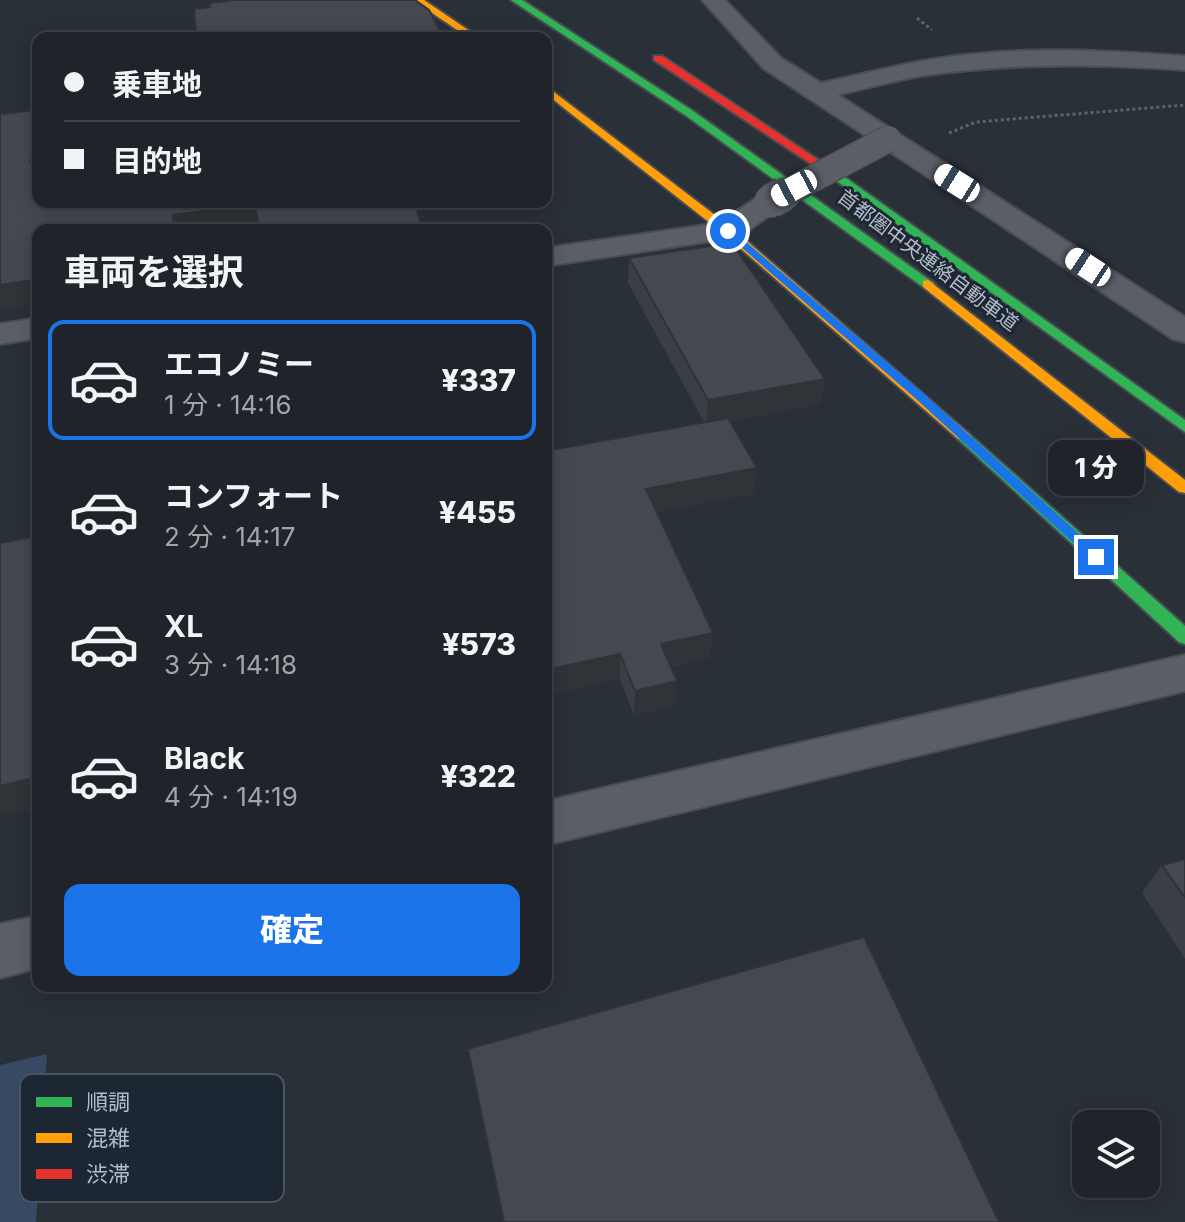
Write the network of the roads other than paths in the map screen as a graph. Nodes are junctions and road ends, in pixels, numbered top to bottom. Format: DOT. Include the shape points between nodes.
graph roads {
  1 [pos="418,0"];
  2 [pos="516,0"];
  3 [pos="713,0"];
  4 [pos="466,32"];
  5 [pos="640,47"];
  6 [pos="1185,63"];
  7 [pos="817,92"];
  8 [pos="552,94"];
  9 [pos="896,144"];
  10 [pos="728,231"];
  11 [pos="552,256"];
  12 [pos="32,329"];
  13 [pos="1185,332"];
  14 [pos="0,334"];
  15 [pos="1185,427"];
  16 [pos="1185,488"];
  17 [pos="1185,637"];
  18 [pos="1185,673"];
  19 [pos="552,822"];
  20 [pos="32,943"];
  21 [pos="0,951"];
  1 -- 4 [label="main road"];
  2 -- 16 [label="main road, 首都圏中央連絡自動車道" via="689,113 933,288"];
  3 -- 7 [label="street" via="772,63"];
  5 -- 15 [label="main road, 首都圏中央連絡自動車道" via="828,169"];
  6 -- 7 [label="street" via="1100,57 973,62"];
  7 -- 9 [label="street"];
  8 -- 10 [label="main road"];
  9 -- 10 [label="street, bridge" via="771,201"];
  9 -- 13 [label="street"];
  10 -- 11 [label="street"];
  10 -- 17 [label="main road"];
  12 -- 14 [label="street"];
  18 -- 19 [label="street"];
  20 -- 21 [label="street"];
}
